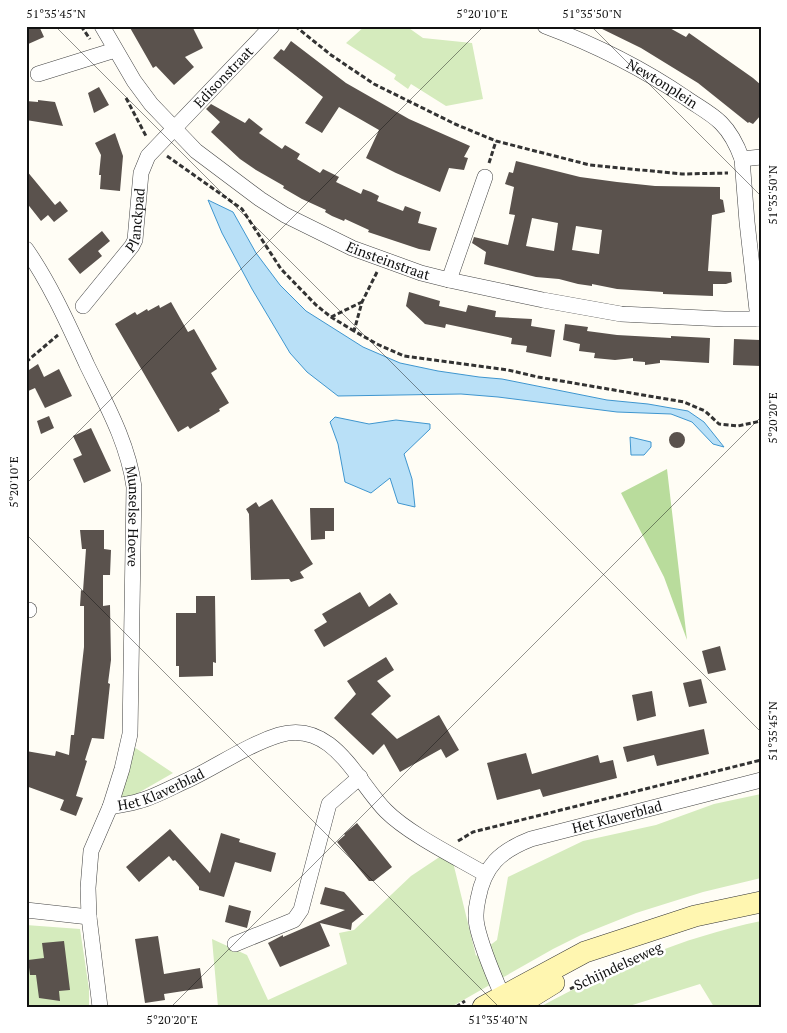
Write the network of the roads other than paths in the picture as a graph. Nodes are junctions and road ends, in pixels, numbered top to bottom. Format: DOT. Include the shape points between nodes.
graph roads {
  1 [pos="102,26"];
  2 [pos="272,26"];
  3 [pos="546,26"];
  4 [pos="115,50"];
  5 [pos="38,74"];
  6 [pos="174,129"];
  7 [pos="761,157"];
  8 [pos="743,166"];
  9 [pos="485,177"];
  10 [pos="26,249"];
  11 [pos="449,280"];
  12 [pos="83,306"];
  13 [pos="760,319"];
  14 [pos="360,777"];
  15 [pos="761,780"];
  16 [pos="110,807"];
  17 [pos="485,874"];
  18 [pos="761,902"];
  19 [pos="26,910"];
  20 [pos="89,917"];
  21 [pos="235,944"];
  22 [pos="506,1003"];
  23 [pos="100,1007"];
  24 [pos="483,1007"];
  1 -- 4 [label="street, Einsteinstraat"];
  2 -- 6 [label="street, Edisonstraat"];
  3 -- 8 [label="street, Newtonplein" via="630,63 719,121 737,145"];
  4 -- 5 [label="street"];
  4 -- 6 [label="street, Einsteinstraat" via="151,104"];
  6 -- 11 [label="street, Einsteinstraat" via="210,162 273,207 319,233 383,261"];
  6 -- 12 [label="street, Planckpad" via="142,167 132,246"];
  7 -- 8 [label="street"];
  8 -- 13 [label="street, Newtonplein"];
  9 -- 11 [label="street"];
  10 -- 16 [label="street, Munselse Hoeve" via="68,324 126,450 134,486 130,734"];
  11 -- 13 [label="street, Einsteinstraat" via="621,314"];
  14 -- 16 [label="street, Het Klaverblad" via="327,742 304,734 281,735 138,802"];
  14 -- 17 [label="street, Het Klaverblad" via="386,811"];
  14 -- 21 [label="street" via="329,804 301,910 294,920"];
  15 -- 17 [label="street, Het Klaverblad" via="531,839 496,858"];
  16 -- 20 [label="street, Het Klaverblad" via="91,851"];
  17 -- 22 [label="street, Het Klaverblad" via="476,911 477,926"];
  18 -- 22 [label="main road, Schijndelseweg" via="695,916 630,948 585,952"];
  19 -- 20 [label="street"];
  20 -- 23 [label="street, Het Klaverblad"];
  22 -- 24 [label="main road, Schijndelseweg"];
}
